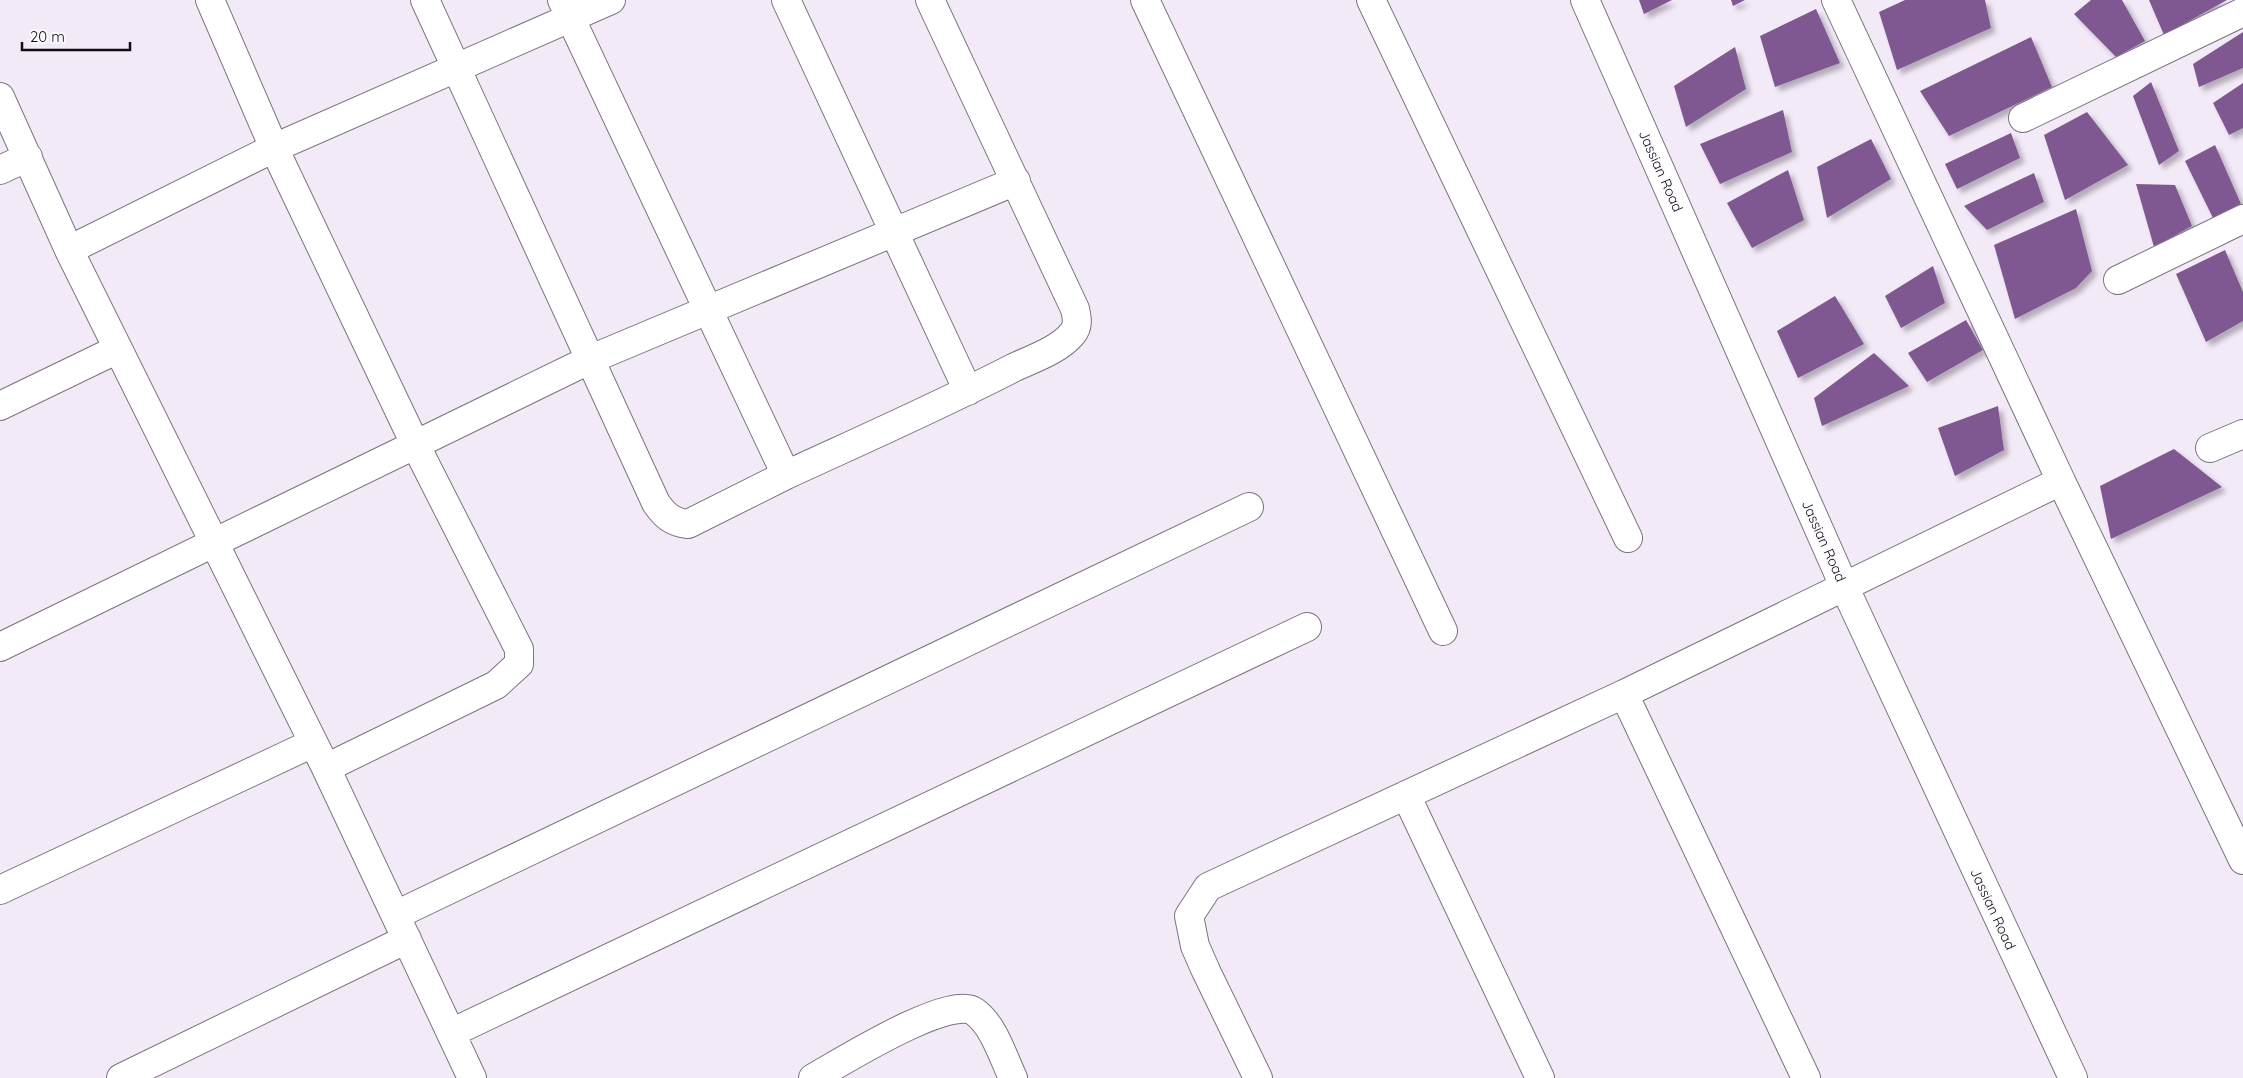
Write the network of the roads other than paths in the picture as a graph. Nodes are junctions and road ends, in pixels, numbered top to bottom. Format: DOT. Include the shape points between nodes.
graph roads {
  1 [pos="210,0"];
  2 [pos="425,0"];
  3 [pos="611,0"];
  4 [pos="786,0"];
  5 [pos="930,0"];
  6 [pos="1145,0"];
  7 [pos="1371,0"];
  8 [pos="1585,0"];
  9 [pos="1836,0"];
  10 [pos="566,9"];
  11 [pos="2243,12"];
  12 [pos="456,68"];
  13 [pos="0,97"];
  14 [pos="2024,118"];
  15 [pos="274,148"];
  16 [pos="28,157"];
  17 [pos="0,170"];
  18 [pos="1016,181"];
  19 [pos="2243,219"];
  20 [pos="893,233"];
  21 [pos="69,250"];
  22 [pos="2118,280"];
  23 [pos="707,311"];
  24 [pos="118,349"];
  25 [pos="591,359"];
  26 [pos="968,392"];
  27 [pos="0,406"];
  28 [pos="2243,434"];
  29 [pos="415,444"];
  30 [pos="2210,448"];
  31 [pos="786,476"];
  32 [pos="2061,481"];
  33 [pos="1249,508"];
  34 [pos="1628,538"];
  35 [pos="215,543"];
  36 [pos="1844,586"];
  37 [pos="1307,627"];
  38 [pos="1443,631"];
  39 [pos="0,647"];
  40 [pos="1624,694"];
  41 [pos="313,743"];
  42 [pos="326,768"];
  43 [pos="1406,795"];
  44 [pos="2243,860"];
  45 [pos="0,890"];
  46 [pos="401,927"];
  47 [pos="451,1032"];
  48 [pos="121,1078"];
  49 [pos="472,1078"];
  50 [pos="813,1078"];
  51 [pos="1013,1078"];
  52 [pos="1258,1078"];
  53 [pos="1540,1078"];
  54 [pos="1806,1078"];
  55 [pos="2073,1078"];
  1 -- 15 [label="street"];
  2 -- 12 [label="street"];
  3 -- 10 [label="street"];
  4 -- 20 [label="street"];
  5 -- 18 [label="street"];
  6 -- 38 [label="street"];
  7 -- 34 [label="street"];
  8 -- 36 [label="street, Jassian Road"];
  9 -- 32 [label="street"];
  10 -- 12 [label="street"];
  10 -- 23 [label="street"];
  11 -- 14 [label="street"];
  12 -- 15 [label="street"];
  12 -- 25 [label="street"];
  13 -- 16 [label="street"];
  15 -- 21 [label="street"];
  15 -- 29 [label="street"];
  16 -- 17 [label="street"];
  16 -- 21 [label="street"];
  18 -- 20 [label="street"];
  18 -- 26 [label="street" via="1074,309 1078,319 1076,330 1056,346"];
  19 -- 22 [label="street"];
  20 -- 23 [label="street"];
  20 -- 26 [label="street"];
  21 -- 24 [label="street"];
  23 -- 25 [label="street"];
  23 -- 31 [label="street"];
  24 -- 27 [label="street"];
  24 -- 35 [label="street"];
  25 -- 29 [label="street"];
  25 -- 31 [label="street" via="656,503 675,522 688,524"];
  26 -- 31 [label="street"];
  28 -- 30 [label="street"];
  29 -- 35 [label="street"];
  29 -- 42 [label="street" via="519,649 519,664 496,685"];
  32 -- 36 [label="street"];
  32 -- 44 [label="street"];
  33 -- 46 [label="street"];
  35 -- 39 [label="street"];
  35 -- 41 [label="street"];
  36 -- 40 [label="street"];
  36 -- 55 [label="street, Jassian Road"];
  37 -- 47 [label="street"];
  40 -- 43 [label="street"];
  40 -- 54 [label="street"];
  41 -- 42 [label="street"];
  41 -- 45 [label="street"];
  42 -- 46 [label="street"];
  43 -- 52 [label="street" via="1208,887 1189,916 1195,946"];
  43 -- 53 [label="street"];
  46 -- 47 [label="street"];
  46 -- 48 [label="street"];
  47 -- 49 [label="street"];
  50 -- 51 [label="street" via="915,1022 963,1007 974,1011 990,1030"];
}
